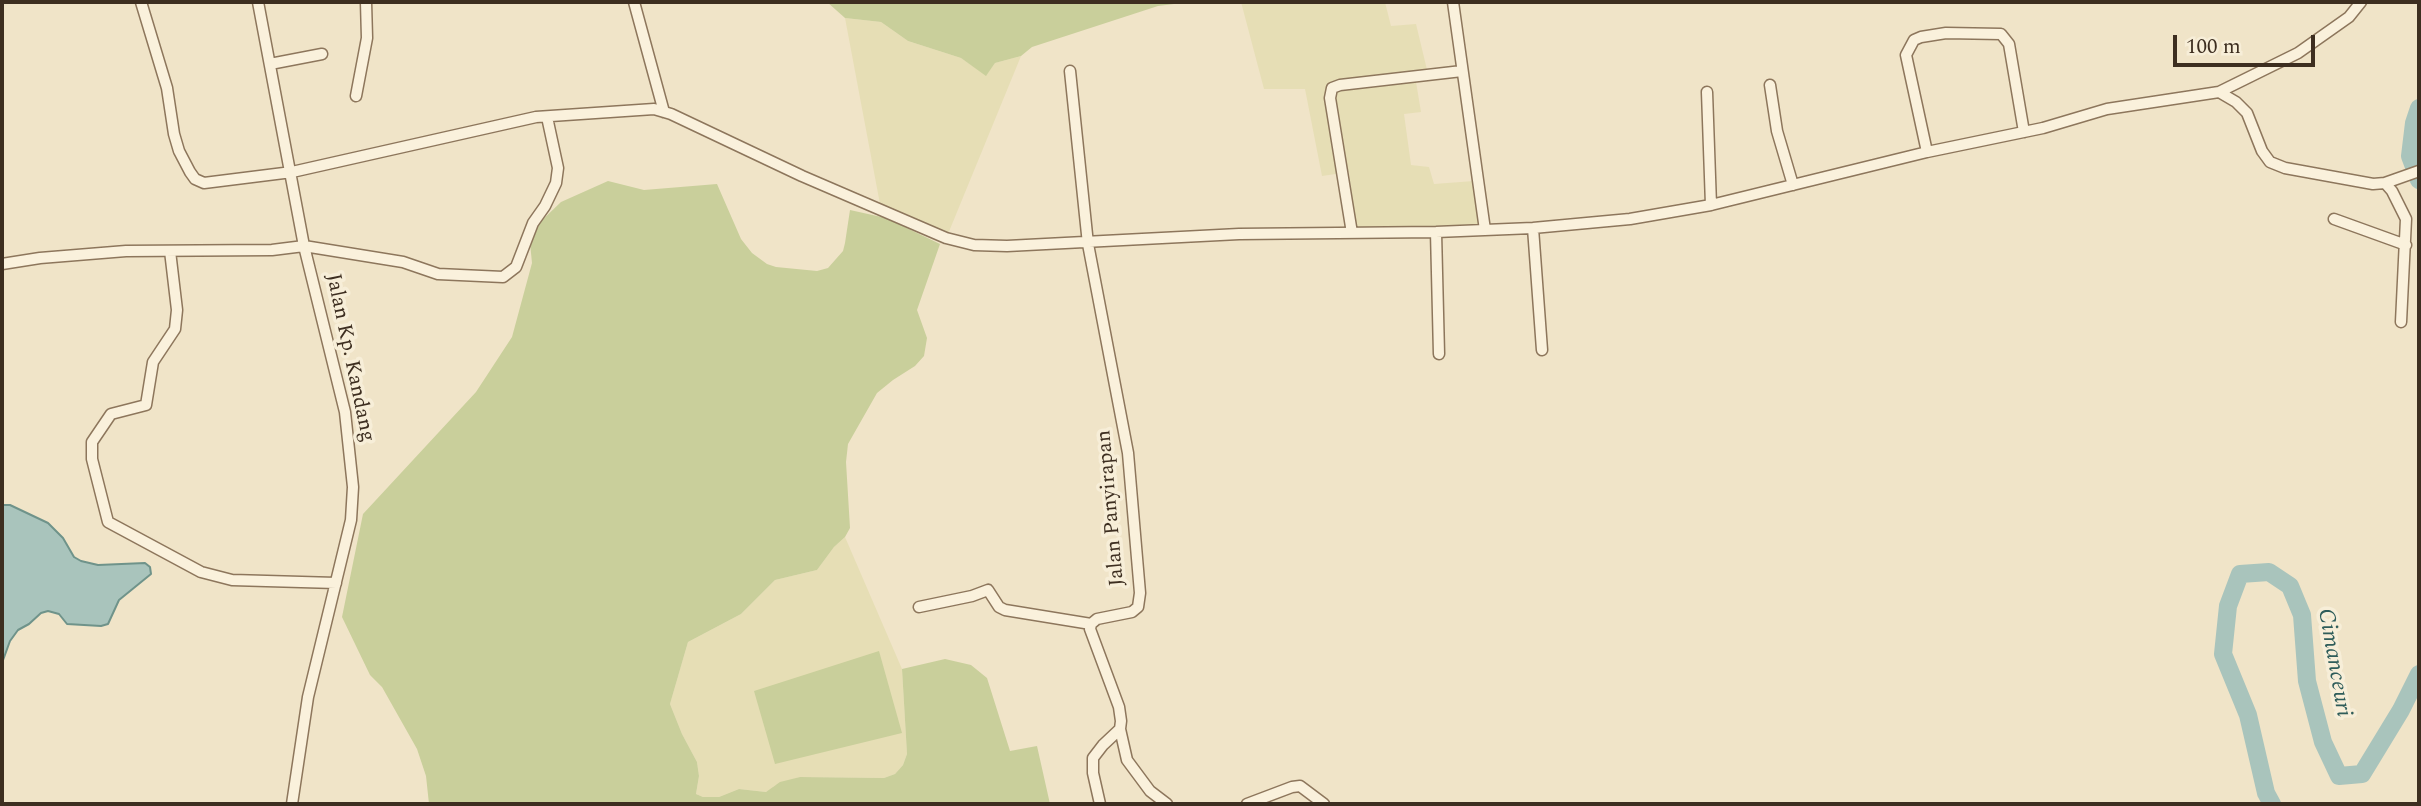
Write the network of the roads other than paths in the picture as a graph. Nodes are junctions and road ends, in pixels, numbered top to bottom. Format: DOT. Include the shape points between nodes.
graph roads {
  1 [pos="141,2"];
  2 [pos="258,2"];
  3 [pos="366,2"];
  4 [pos="634,2"];
  5 [pos="1453,2"];
  6 [pos="2361,2"];
  7 [pos="322,54"];
  8 [pos="270,64"];
  9 [pos="1070,71"];
  10 [pos="1462,71"];
  11 [pos="1770,85"];
  12 [pos="1707,92"];
  13 [pos="2219,92"];
  14 [pos="356,96"];
  15 [pos="664,112"];
  16 [pos="547,117"];
  17 [pos="2024,132"];
  18 [pos="1927,152"];
  19 [pos="2419,171"];
  20 [pos="292,172"];
  21 [pos="2385,183"];
  22 [pos="1793,185"];
  23 [pos="1712,205"];
  24 [pos="2334,219"];
  25 [pos="1533,228"];
  26 [pos="1485,230"];
  27 [pos="1436,232"];
  28 [pos="1352,233"];
  29 [pos="1088,244"];
  30 [pos="2406,245"];
  31 [pos="304,246"];
  32 [pos="170,251"];
  33 [pos="2,264"];
  34 [pos="2401,322"];
  35 [pos="1542,350"];
  36 [pos="1439,354"];
  37 [pos="336,583"];
  38 [pos="919,607"];
  39 [pos="1091,624"];
  40 [pos="1120,729"];
  41 [pos="292,804"];
  42 [pos="1100,804"];
  43 [pos="1167,804"];
  44 [pos="1247,804"];
  45 [pos="1324,804"];
  1 -- 20 [label="street" via="167,88 179,151 195,179 216,183"];
  2 -- 8 [label="street, Jalan Kp. Kandang"];
  3 -- 14 [label="street" via="367,38"];
  4 -- 15 [label="street"];
  5 -- 10 [label="street"];
  6 -- 13 [label="street" via="2349,17 2298,53"];
  7 -- 8 [label="street"];
  8 -- 20 [label="street, Jalan Kp. Kandang"];
  9 -- 29 [label="street"];
  10 -- 26 [label="street"];
  10 -- 28 [label="street" via="1332,88"];
  11 -- 22 [label="street"];
  12 -- 23 [label="street"];
  13 -- 17 [label="street" via="2107,109"];
  13 -- 21 [label="street" via="2247,113 2270,162 2321,175"];
  15 -- 16 [label="street" via="638,109"];
  15 -- 29 [label="street" via="962,244"];
  16 -- 20 [label="street"];
  16 -- 31 [label="street" via="558,168 556,183 533,223 516,267 503,277 438,274 403,262"];
  17 -- 18 [label="street"];
  17 -- 18 [label="street" via="2009,44 2001,34 1921,37 1906,55"];
  18 -- 22 [label="street"];
  19 -- 21 [label="street"];
  20 -- 31 [label="street, Jalan Kp. Kandang"];
  21 -- 30 [label="street" via="2406,219"];
  22 -- 23 [label="street"];
  23 -- 25 [label="street"];
  24 -- 30 [label="street"];
  25 -- 26 [label="street"];
  25 -- 35 [label="street"];
  26 -- 27 [label="street"];
  27 -- 28 [label="street"];
  27 -- 36 [label="street"];
  28 -- 29 [label="street" via="1239,234"];
  29 -- 39 [label="street, Jalan Panyirapan" via="1122,416 1140,593 1138,607 1132,612"];
  30 -- 34 [label="street"];
  31 -- 32 [label="street"];
  31 -- 37 [label="street, Jalan Kp. Kandang" via="349,434 353,504"];
  32 -- 33 [label="street"];
  32 -- 37 [label="street" via="175,329 153,362 146,405 111,414 92,442 108,522 201,572 232,580"];
  37 -- 41 [label="street, Jalan Kp. Kandang" via="307,697"];
  38 -- 39 [label="street" via="988,590 1005,610"];
  39 -- 40 [label="street" via="1119,707"];
  40 -- 42 [label="street" via="1093,758"];
  40 -- 43 [label="street" via="1128,760 1150,791"];
  44 -- 45 [label="street" via="1300,786"];
}
